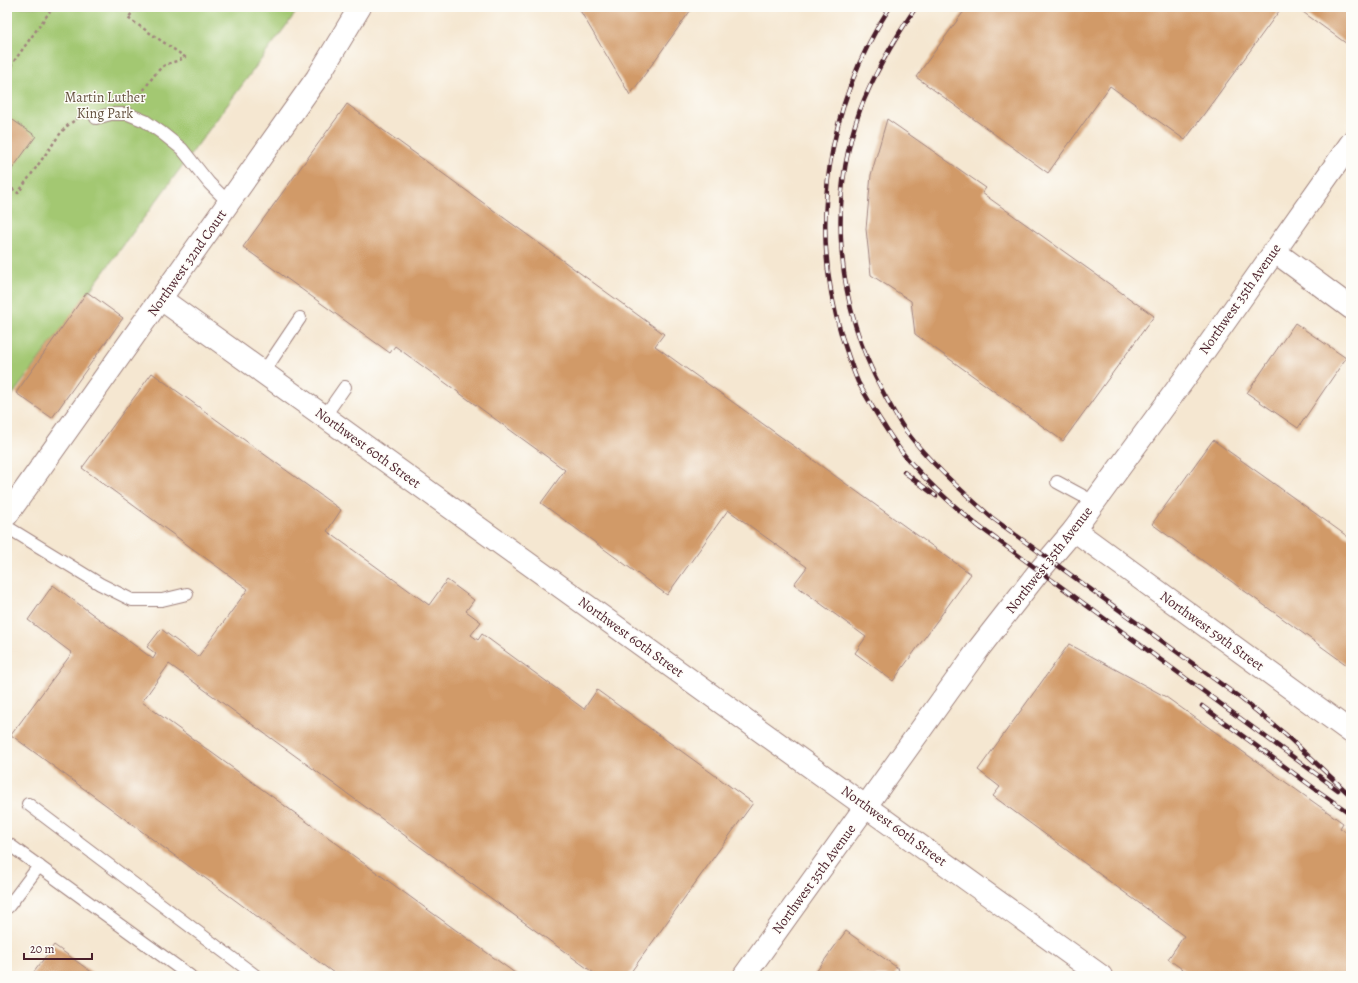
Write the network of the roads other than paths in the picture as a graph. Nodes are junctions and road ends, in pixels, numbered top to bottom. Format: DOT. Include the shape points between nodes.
graph roads {
  1 [pos="360,7"];
  2 [pos="96,118"];
  3 [pos="1351,143"];
  4 [pos="229,203"];
  5 [pos="1274,251"];
  6 [pos="161,299"];
  7 [pos="1351,308"];
  8 [pos="300,318"];
  9 [pos="263,373"];
  10 [pos="345,387"];
  11 [pos="324,417"];
  12 [pos="1057,482"];
  13 [pos="1094,502"];
  14 [pos="7,515"];
  15 [pos="7,527"];
  16 [pos="1074,530"];
  17 [pos="187,594"];
  18 [pos="1351,732"];
  19 [pos="28,804"];
  20 [pos="866,806"];
  21 [pos="7,843"];
  22 [pos="39,866"];
  23 [pos="7,906"];
  24 [pos="1090,973"];
  25 [pos="190,976"];
  26 [pos="256,976"];
  27 [pos="744,976"];
  1 -- 4 [label="street, Northwest 32nd Court" via="318,78"];
  2 -- 4 [label="lane" via="128,114 145,121 182,149"];
  3 -- 5 [label="street, Northwest 35th Avenue"];
  4 -- 6 [label="street, Northwest 32nd Court"];
  5 -- 7 [label="street"];
  5 -- 13 [label="street, Northwest 35th Avenue"];
  6 -- 9 [label="street, Northwest 60th Street"];
  6 -- 14 [label="street, Northwest 32nd Court"];
  8 -- 9 [label="lane"];
  9 -- 11 [label="street, Northwest 60th Street"];
  10 -- 11 [label="lane"];
  11 -- 20 [label="street, Northwest 60th Street"];
  12 -- 13 [label="lane"];
  13 -- 16 [label="street, Northwest 35th Avenue"];
  15 -- 17 [label="lane" via="100,584 132,600 162,600"];
  16 -- 18 [label="street, Northwest 59th Street"];
  16 -- 20 [label="street, Northwest 35th Avenue" via="980,647"];
  19 -- 26 [label="lane"];
  20 -- 24 [label="street, Northwest 60th Street"];
  20 -- 27 [label="street, Northwest 35th Avenue"];
  21 -- 22 [label="lane"];
  22 -- 23 [label="lane"];
  22 -- 25 [label="lane"];
}
